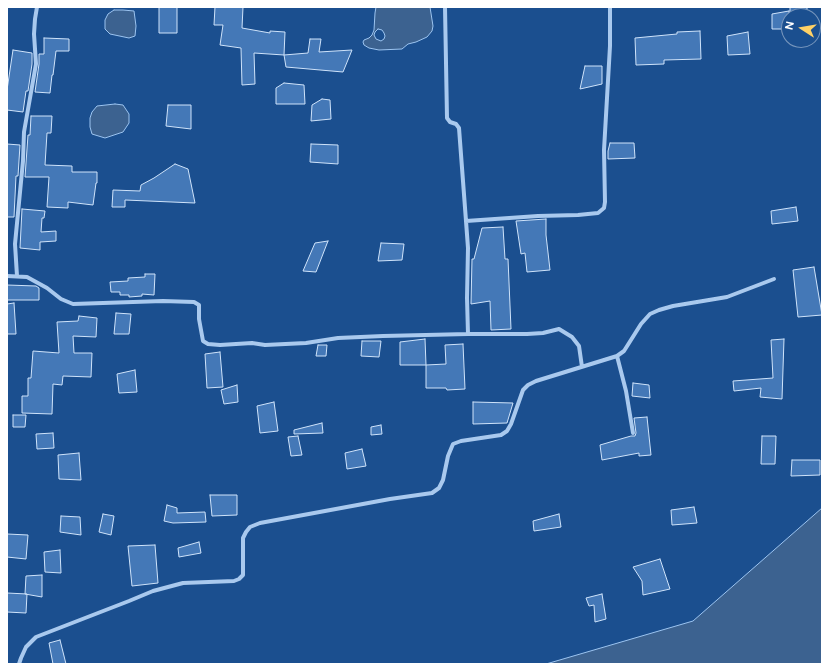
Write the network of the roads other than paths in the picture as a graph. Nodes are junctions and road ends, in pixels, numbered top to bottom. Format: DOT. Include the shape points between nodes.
graph roads {
  1 [pos="37,7"];
  2 [pos="445,7"];
  3 [pos="610,7"];
  4 [pos="466,221"];
  5 [pos="7,276"];
  6 [pos="17,276"];
  7 [pos="774,280"];
  8 [pos="468,334"];
  9 [pos="617,356"];
  10 [pos="582,367"];
  11 [pos="633,434"];
  12 [pos="19,664"];
  1 -- 6 [label="street" via="34,34 36,64 24,132 15,244"];
  2 -- 4 [label="street" via="447,118 459,128"];
  3 -- 4 [label="street" via="604,208 598,213 578,215"];
  4 -- 8 [label="street"];
  5 -- 6 [label="street"];
  6 -- 8 [label="street" via="27,277 73,304 163,300 194,302 199,305 203,341 208,344 266,345 338,338"];
  7 -- 9 [label="street" via="727,297 673,306 650,314 624,351"];
  8 -- 10 [label="street" via="527,334 559,329 572,337 579,346"];
  9 -- 10 [label="street"];
  9 -- 11 [label="street"];
  10 -- 12 [label="street" via="528,385 523,390 511,424 501,435 453,444 439,488 432,493 390,498 250,527 243,538 243,575 239,579 183,583 153,591 36,637 26,647"];
}
